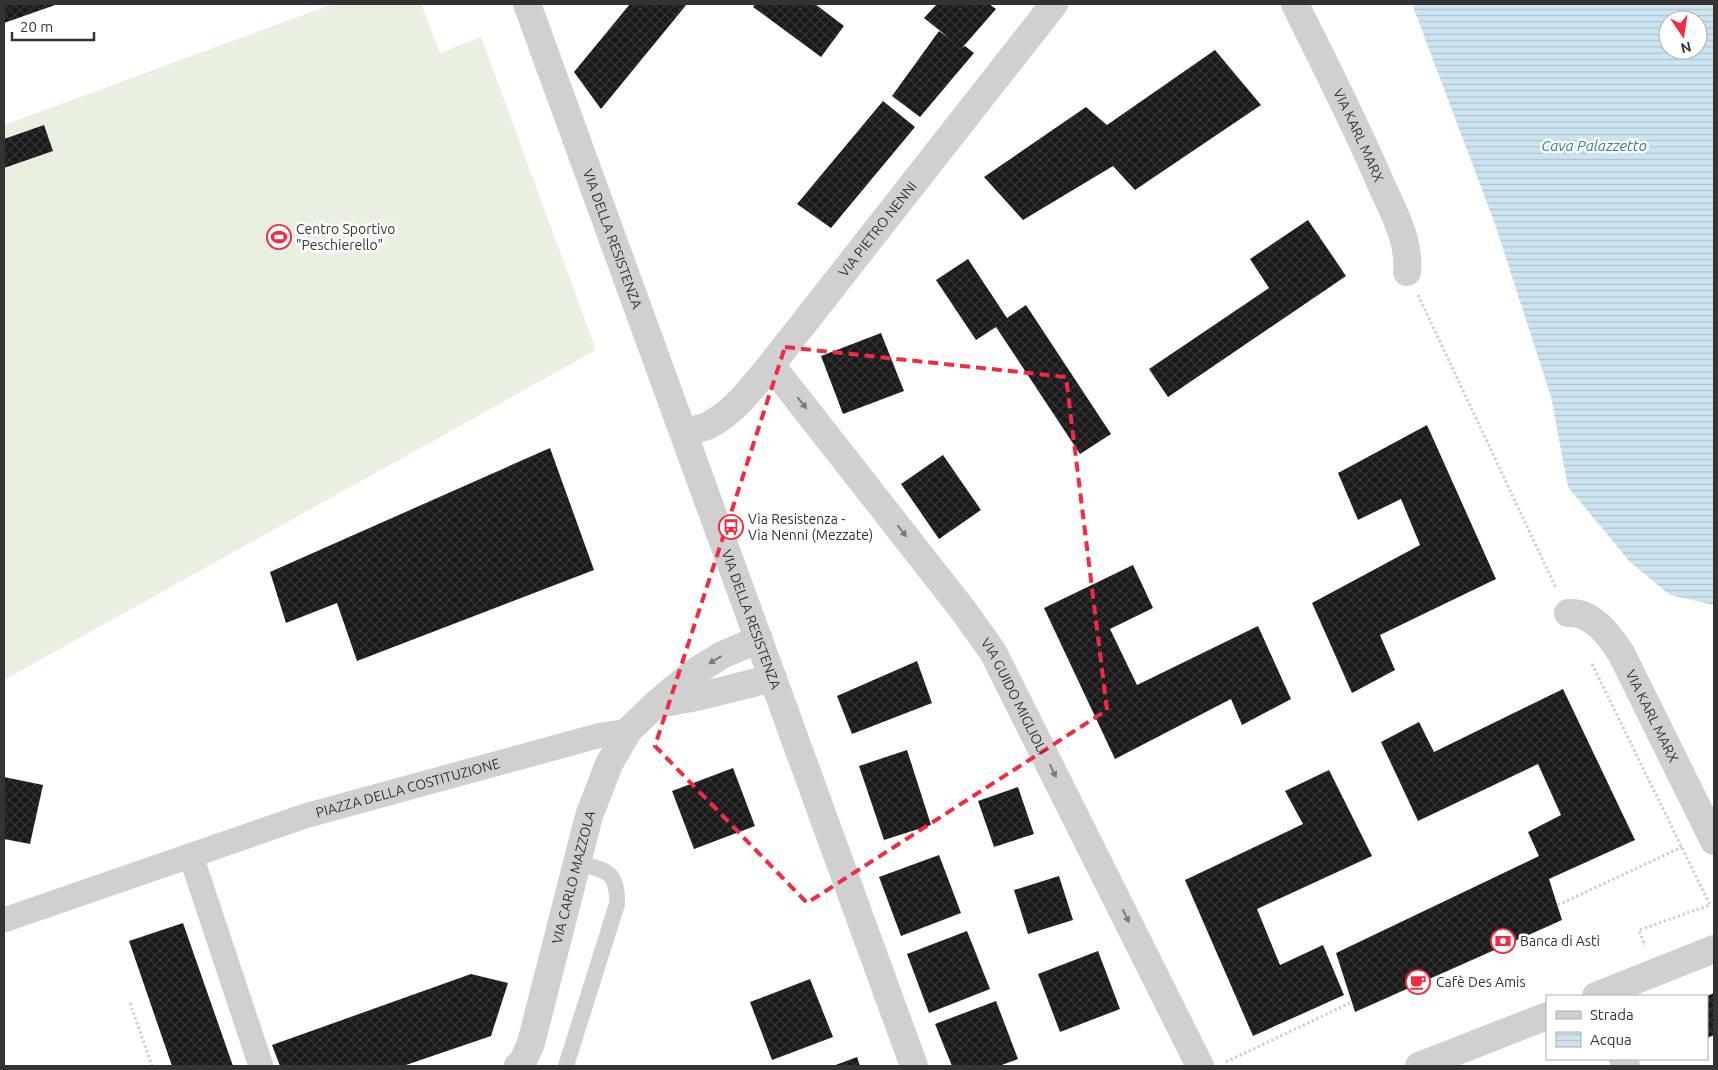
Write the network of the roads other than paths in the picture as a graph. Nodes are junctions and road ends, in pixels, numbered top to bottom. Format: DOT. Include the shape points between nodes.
graph roads {
  1 [pos="527,4"];
  2 [pos="1295,4"];
  3 [pos="1041,8"];
  4 [pos="1407,272"];
  5 [pos="772,365"];
  6 [pos="684,433"];
  7 [pos="1568,613"];
  8 [pos="759,639"];
  9 [pos="773,678"];
  10 [pos="656,704"];
  11 [pos="628,731"];
  12 [pos="1714,841"];
  13 [pos="191,856"];
  14 [pos="577,863"];
  15 [pos="4,920"];
  16 [pos="1714,949"];
  17 [pos="1600,995"];
  18 [pos="1546,1016"];
  19 [pos="524,1064"];
  20 [pos="261,1066"];
  21 [pos="566,1066"];
  22 [pos="914,1066"];
  23 [pos="1200,1066"];
  24 [pos="1419,1066"];
  1 -- 6 [label="street, VIA DELLA RESISTENZA"];
  2 -- 4 [label="street, VIA KARL MARX" via="1362,138 1400,229 1407,252"];
  3 -- 5 [label="street, VIA PIETRO NENNI"];
  5 -- 6 [label="street, VIA PIETRO NENNI" via="725,414 707,426"];
  5 -- 23 [label="street, VIA GUIDO MIGLIOLI, one-way" via="993,652"];
  6 -- 8 [label="street, VIA DELLA RESISTENZA"];
  7 -- 12 [label="street, VIA KARL MARX" via="1576,612 1596,624 1613,642"];
  8 -- 9 [label="street, VIA DELLA RESISTENZA"];
  8 -- 10 [label="street, VIA CARLO MAZZOLA, one-way" via="706,665"];
  9 -- 10 [label="street" via="697,698"];
  9 -- 22 [label="street, VIA DELLA RESISTENZA"];
  10 -- 11 [label="street, VIA CARLO MAZZOLA"];
  11 -- 13 [label="street, PIAZZA DELLA COSTITUZIONE" via="601,735 305,816"];
  11 -- 14 [label="street, VIA CARLO MAZZOLA" via="609,764 589,816"];
  13 -- 15 [label="street, PIAZZA DELLA COSTITUZIONE"];
  13 -- 20 [label="street"];
  14 -- 19 [label="street, VIA CARLO MAZZOLA"];
  14 -- 21 [label="lane" via="602,869 611,876 617,888 617,904"];
  16 -- 17 [label="street"];
  18 -- 24 [label="street"];
}
